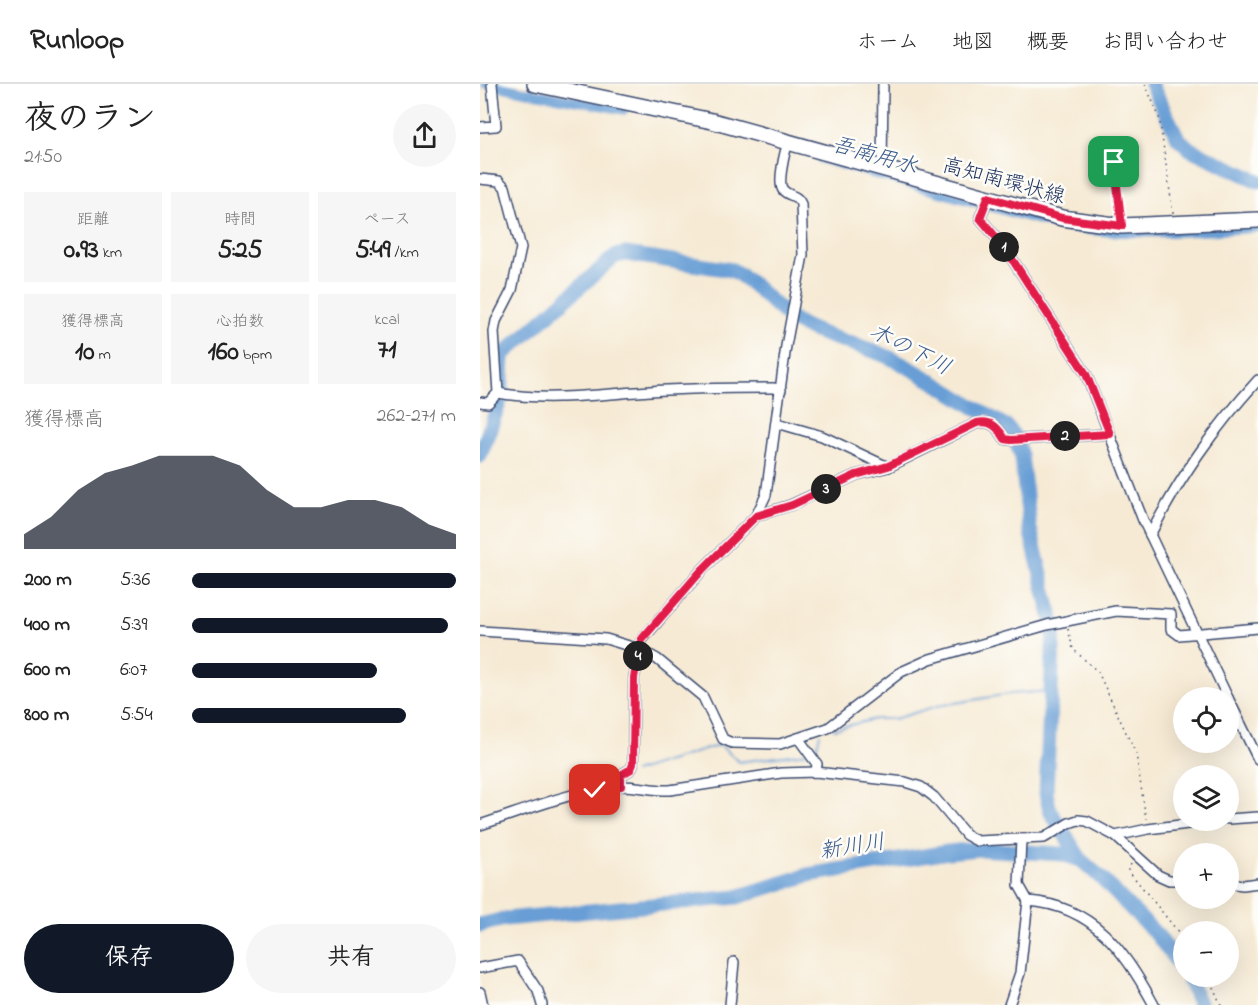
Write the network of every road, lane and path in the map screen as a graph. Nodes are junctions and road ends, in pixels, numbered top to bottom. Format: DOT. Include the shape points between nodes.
graph roads {
  1 [pos="492,84"];
  2 [pos="535,84"];
  3 [pos="883,84"];
  4 [pos="1144,84"];
  5 [pos="480,127"];
  6 [pos="787,147"];
  7 [pos="1114,162"];
  8 [pos="882,169"];
  9 [pos="480,179"];
  10 [pos="986,203"];
  11 [pos="1172,203"];
  12 [pos="1258,220"];
  13 [pos="1122,226"];
  14 [pos="1258,380"];
  15 [pos="781,390"];
  16 [pos="501,394"];
  17 [pos="480,402"];
  18 [pos="777,423"];
  19 [pos="1110,434"];
  20 [pos="888,466"];
  21 [pos="756,516"];
  22 [pos="1150,535"];
  23 [pos="1062,622"];
  24 [pos="1258,628"];
  25 [pos="480,631"];
  26 [pos="1198,634"];
  27 [pos="639,649"];
  28 [pos="1223,687"];
  29 [pos="1239,720"];
  30 [pos="798,738"];
  31 [pos="1258,759"];
  32 [pos="816,772"];
  33 [pos="622,781"];
  34 [pos="1258,817"];
  35 [pos="1239,818"];
  36 [pos="480,825"];
  37 [pos="1173,826"];
  38 [pos="1148,829"];
  39 [pos="1115,836"];
  40 [pos="1021,841"];
  41 [pos="1134,855"];
  42 [pos="1173,880"];
  43 [pos="1258,883"];
  44 [pos="1239,884"];
  45 [pos="1028,901"];
  46 [pos="1173,925"];
  47 [pos="734,962"];
  48 [pos="480,969"];
  49 [pos="1213,987"];
  50 [pos="480,992"];
  51 [pos="483,1005"];
  52 [pos="542,1005"];
  53 [pos="730,1005"];
  54 [pos="1009,1005"];
  55 [pos="1154,1005"];
  56 [pos="1221,1005"];
  1 -- 5 [label="street" via="496,126"];
  2 -- 6 [label="main road, 高知南環状線" via="712,122"];
  3 -- 8 [label="street"];
  4 -- 11 [label="path" via="1159,116"];
  6 -- 8 [label="main road, 高知南環状線"];
  6 -- 15 [label="street" via="781,187 801,204 803,255"];
  7 -- 13 [label="path"];
  8 -- 10 [label="main road, 高知南環状線"];
  9 -- 16 [label="street" via="498,181 505,187 521,239 512,290 494,332"];
  10 -- 13 [label="main road, 高知南環状線"];
  10 -- 19 [label="street" via="980,218 1005,248 1086,374"];
  12 -- 13 [label="main road, 高知南環状線"];
  14 -- 22 [label="street" via="1204,443"];
  15 -- 16 [label="street"];
  15 -- 18 [label="street"];
  16 -- 17 [label="street" via="488,403"];
  18 -- 20 [label="street" via="822,436"];
  18 -- 21 [label="street" via="766,495"];
  19 -- 20 [label="street" via="1005,439 998,427 986,421"];
  19 -- 22 [label="street"];
  20 -- 21 [label="street"];
  21 -- 27 [label="street" via="648,631"];
  22 -- 26 [label="street"];
  23 -- 26 [label="street" via="1116,611 1171,614 1171,629 1179,634"];
  23 -- 30 [label="street" via="921,663 902,672 828,728"];
  23 -- 38 [label="path" via="1073,649 1098,672 1137,754"];
  24 -- 26 [label="street"];
  25 -- 27 [label="street" via="606,639"];
  26 -- 28 [label="street"];
  27 -- 30 [label="street" via="703,697 723,739 767,746"];
  27 -- 33 [label="street" via="634,678 633,764"];
  29 -- 31 [label="street"];
  30 -- 32 [label="street" via="818,764"];
  32 -- 33 [label="street" via="653,791"];
  32 -- 40 [label="street" via="921,787 934,796 966,836 977,841"];
  33 -- 36 [label="street"];
  34 -- 35 [label="street"];
  37 -- 38 [label="street"];
  38 -- 39 [label="street"];
  39 -- 40 [label="street" via="1078,820 1044,838"];
  39 -- 41 [label="street"];
  40 -- 45 [label="street" via="1019,885"];
  41 -- 42 [label="street" via="1158,875"];
  41 -- 46 [label="path" via="1128,870"];
  43 -- 44 [label="street"];
  45 -- 54 [label="street" via="1020,973"];
  45 -- 55 [label="street" via="1059,906 1085,918 1116,944 1137,972"];
  47 -- 53 [label="street"];
  48 -- 52 [label="street" via="518,961 538,991"];
  49 -- 56 [label="path"];
  50 -- 51 [label="street"];
}
